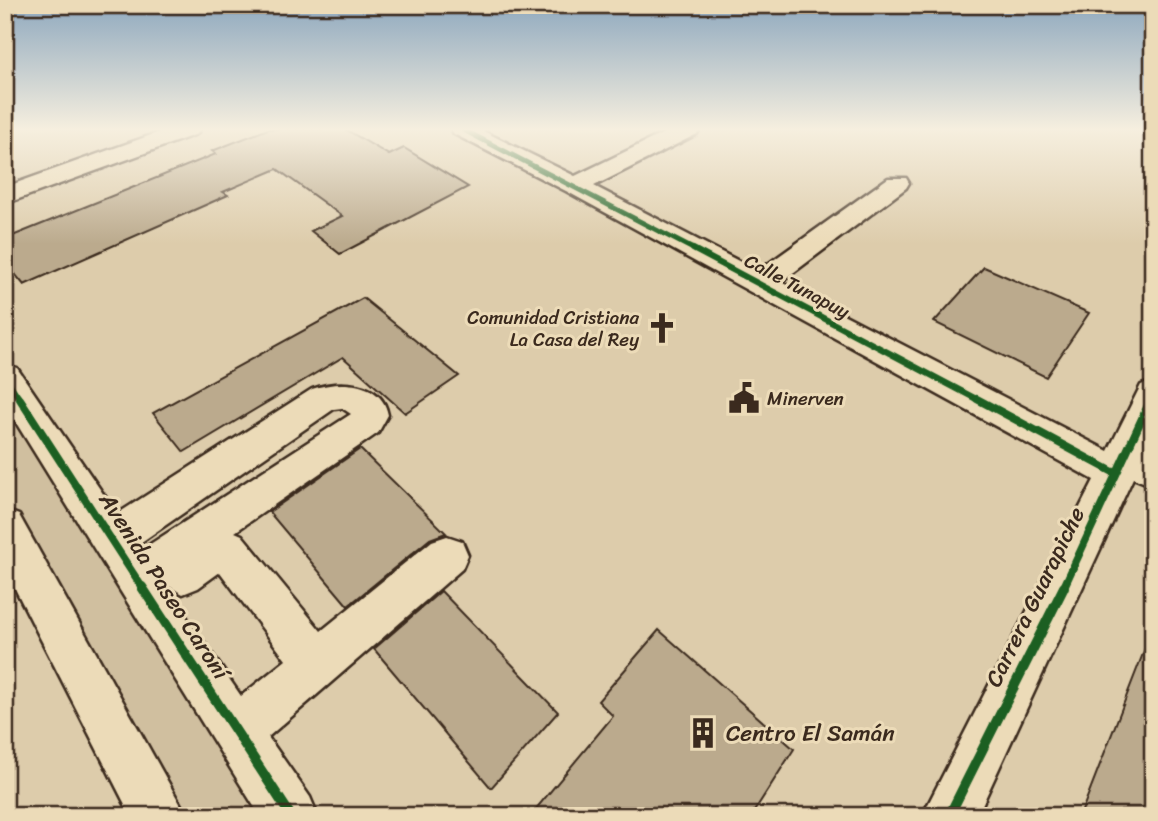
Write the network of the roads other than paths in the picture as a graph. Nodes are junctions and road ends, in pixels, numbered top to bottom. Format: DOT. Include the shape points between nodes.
graph roads {
  1 [pos="84,167"];
  2 [pos="542,167"];
  3 [pos="613,167"];
  4 [pos="897,183"];
  5 [pos="575,186"];
  6 [pos="5,196"];
  7 [pos="759,284"];
  8 [pos="5,377"];
  9 [pos="1153,394"];
  10 [pos="1131,466"];
  11 [pos="187,489"];
  12 [pos="212,526"];
  13 [pos="5,528"];
  14 [pos="111,540"];
  15 [pos="447,555"];
  16 [pos="142,588"];
  17 [pos="318,664"];
  18 [pos="236,732"];
  19 [pos="160,816"];
  20 [pos="291,816"];
  21 [pos="949,816"];
  1 -- 6 [label="street"];
  2 -- 5 [label="street, Calle Tunapuy"];
  3 -- 5 [label="street"];
  4 -- 7 [label="street"];
  5 -- 7 [label="street, Calle Tunapuy"];
  7 -- 10 [label="street, Calle Tunapuy"];
  8 -- 14 [label="street, Avenida Paseo Caroní"];
  9 -- 10 [label="street, Carrera Guarapiche"];
  10 -- 21 [label="street, Carrera Guarapiche" via="1068,578"];
  11 -- 12 [label="street"];
  11 -- 12 [label="street" via="324,398 349,395 369,408 365,423"];
  11 -- 14 [label="street"];
  12 -- 16 [label="street"];
  13 -- 19 [label="street"];
  14 -- 16 [label="street, Avenida Paseo Caroní"];
  15 -- 17 [label="street"];
  16 -- 17 [label="street" via="227,548"];
  16 -- 18 [label="street, Avenida Paseo Caroní"];
  17 -- 18 [label="street"];
  18 -- 20 [label="street, Avenida Paseo Caroní"];
}
